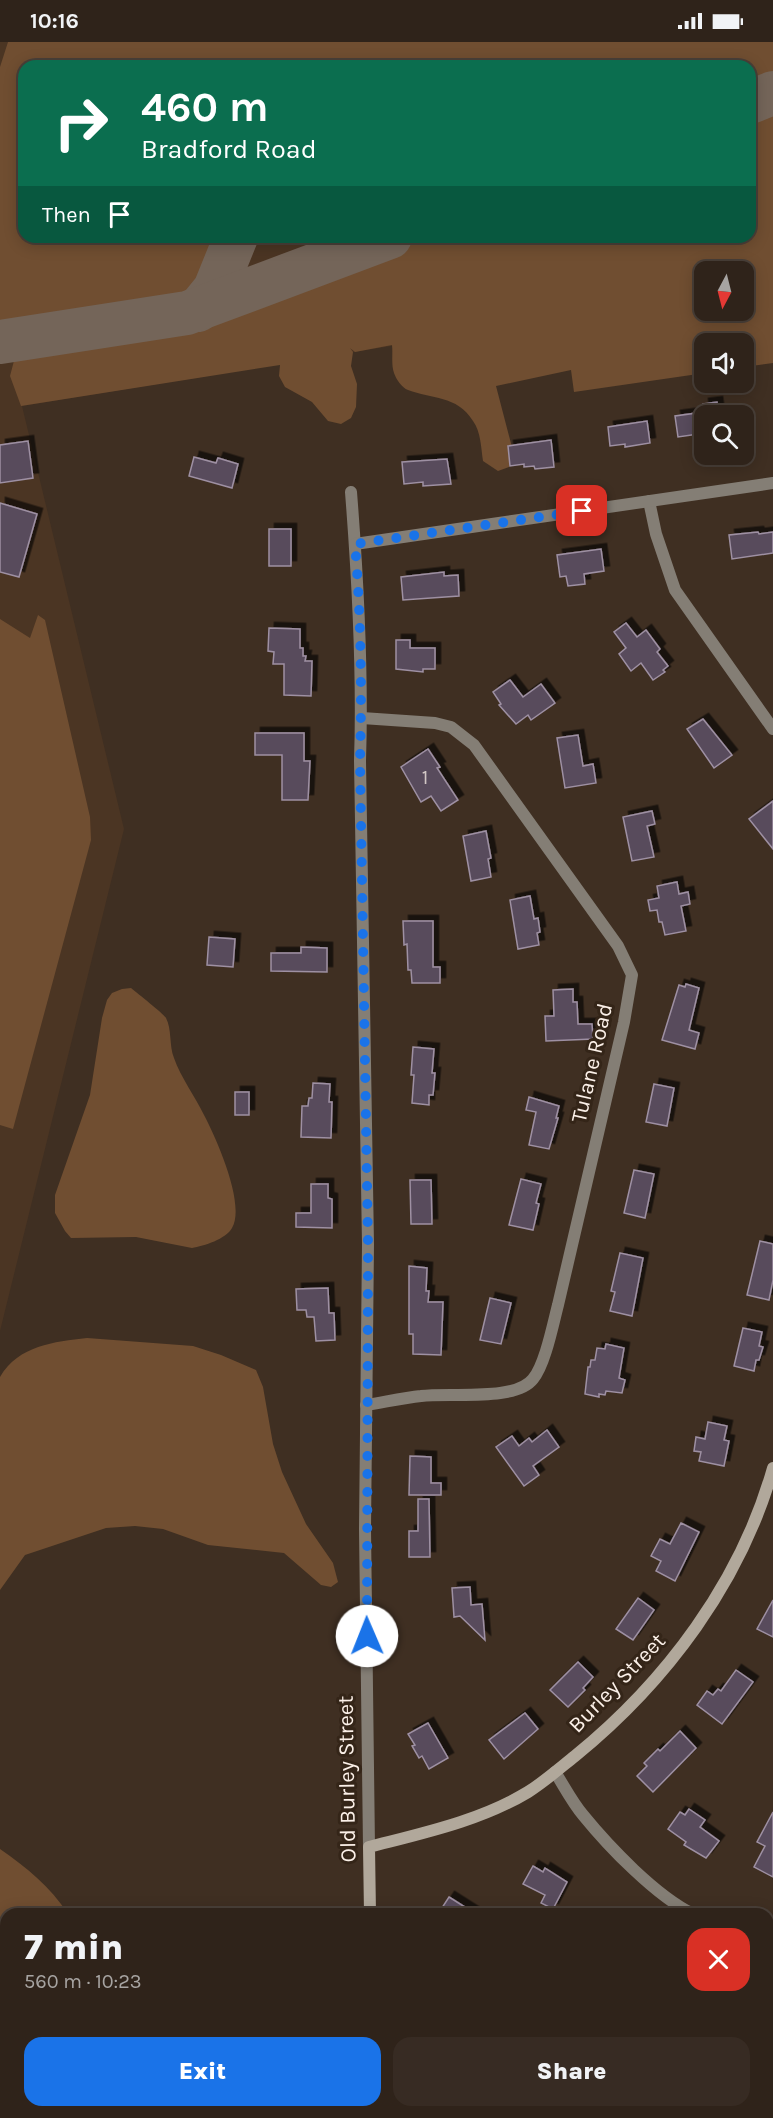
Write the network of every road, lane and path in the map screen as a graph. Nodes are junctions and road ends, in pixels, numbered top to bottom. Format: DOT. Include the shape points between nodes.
graph roads {
  1 [pos="773,483"];
  2 [pos="351,492"];
  3 [pos="649,501"];
  4 [pos="355,544"];
  5 [pos="362,718"];
  6 [pos="773,729"];
  7 [pos="366,1405"];
  8 [pos="773,1468"];
  9 [pos="555,1772"];
  10 [pos="369,1847"];
  11 [pos="370,1908"];
  12 [pos="682,1908"];
  1 -- 3 [label="street"];
  2 -- 4 [label="street, Old Burley Street"];
  3 -- 4 [label="street"];
  3 -- 6 [label="street" via="675,590"];
  4 -- 5 [label="street, Old Burley Street"];
  5 -- 7 [label="street, Old Burley Street"];
  5 -- 7 [label="street, Tulane Road" via="435,723 451,727 474,745 618,946 632,975 558,1305 533,1380 500,1394 422,1395"];
  7 -- 10 [label="street, Old Burley Street"];
  8 -- 9 [label="main road, Burley Street" via="742,1551 691,1635 609,1729"];
  9 -- 10 [label="main road, Burley Street" via="528,1792 468,1820"];
  9 -- 12 [label="street" via="582,1814 655,1888"];
  10 -- 11 [label="main road, Old Burley Street"];
}
